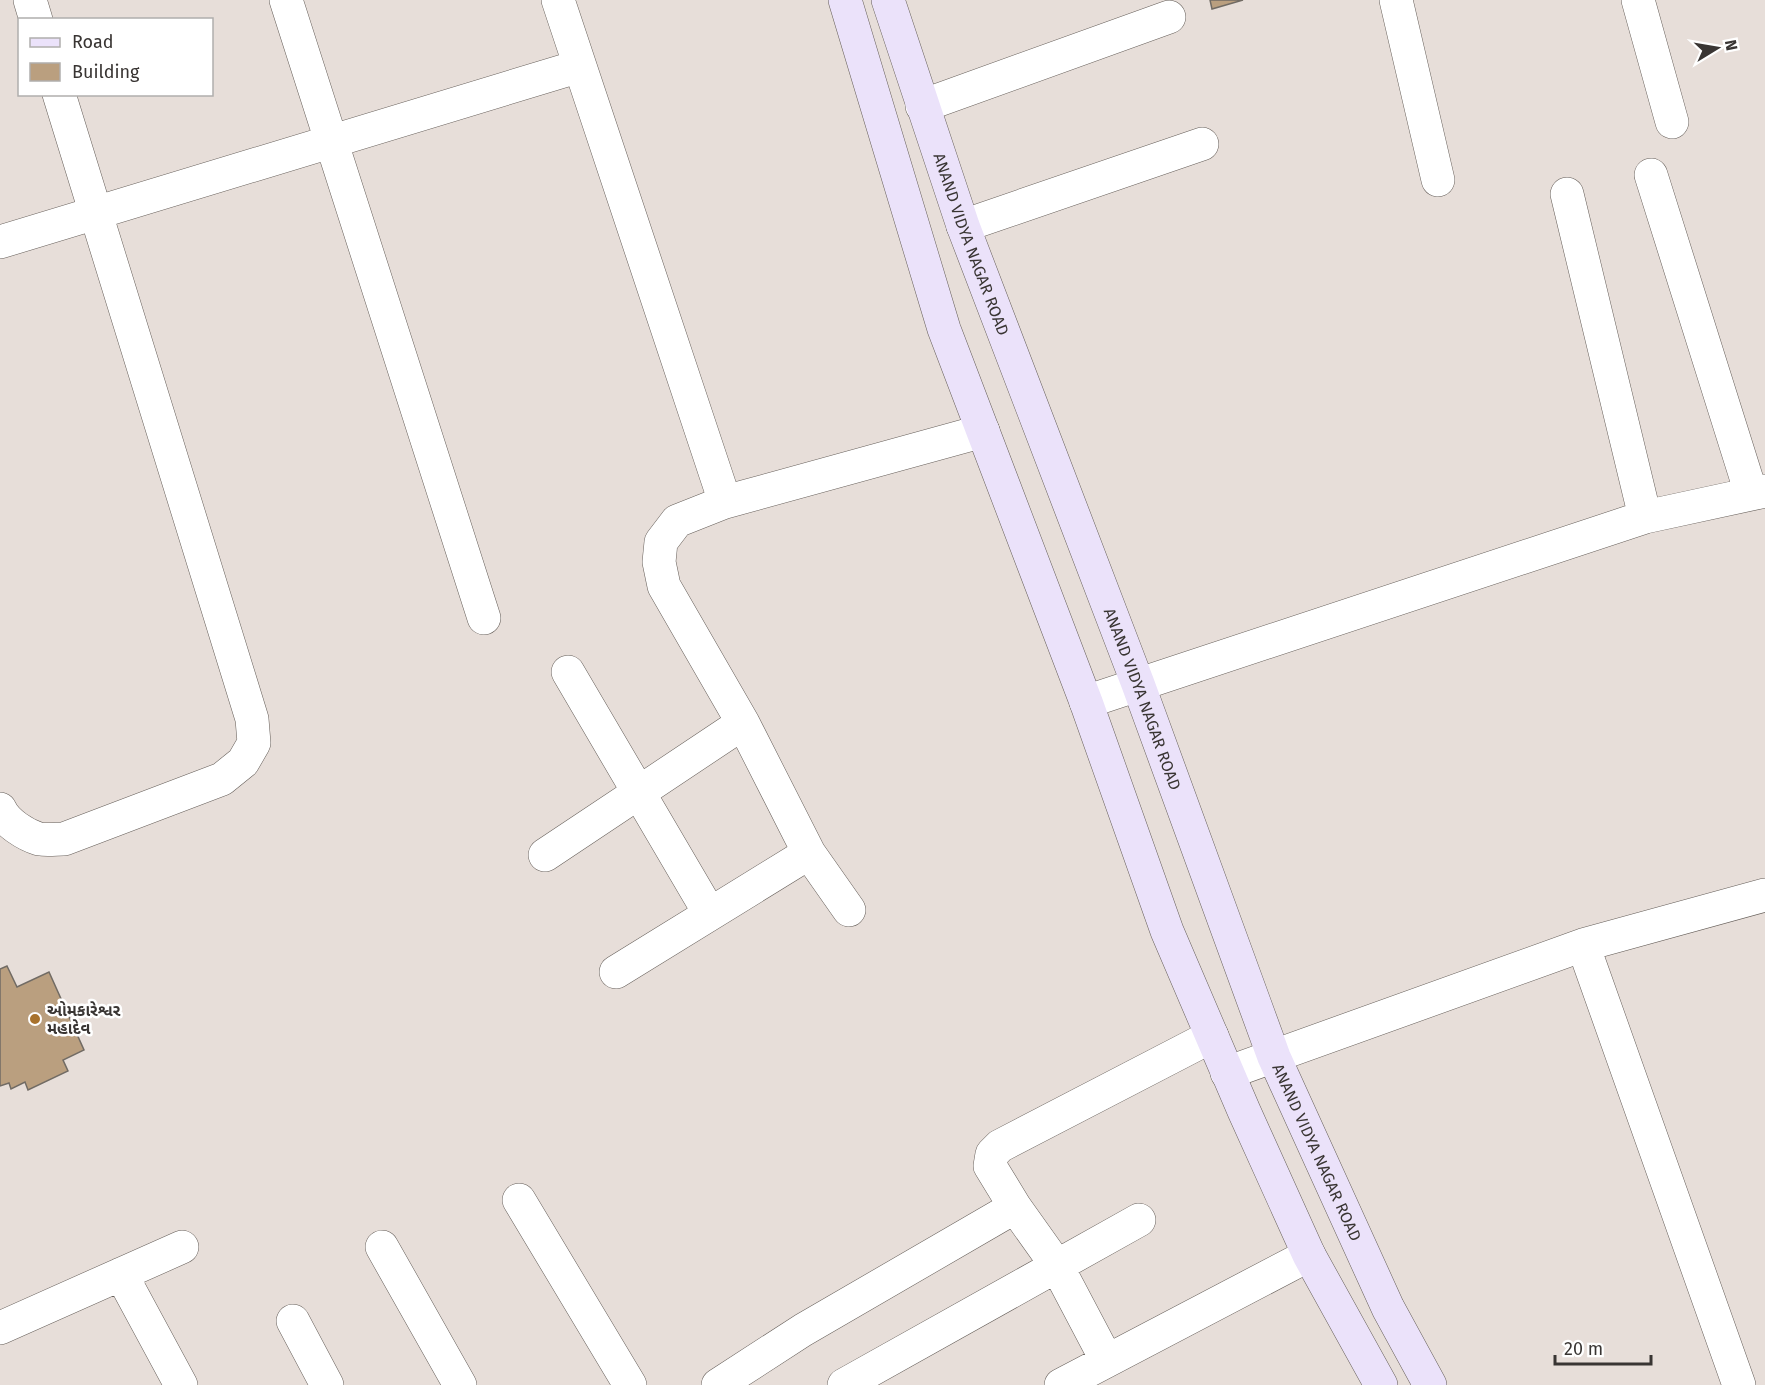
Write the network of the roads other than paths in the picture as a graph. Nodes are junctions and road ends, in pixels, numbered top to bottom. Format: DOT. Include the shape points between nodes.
graph roads {
  1 [pos="30,0"];
  2 [pos="286,0"];
  3 [pos="558,0"];
  4 [pos="845,0"];
  5 [pos="888,0"];
  6 [pos="1396,0"];
  7 [pos="1638,0"];
  8 [pos="1169,17"];
  9 [pos="35,18"];
  10 [pos="580,66"];
  11 [pos="60,96"];
  12 [pos="922,106"];
  13 [pos="1672,122"];
  14 [pos="331,141"];
  15 [pos="1202,144"];
  16 [pos="1651,175"];
  17 [pos="1438,180"];
  18 [pos="1567,194"];
  19 [pos="95,213"];
  20 [pos="963,226"];
  21 [pos="0,242"];
  22 [pos="983,432"];
  23 [pos="1758,492"];
  24 [pos="725,502"];
  25 [pos="1645,517"];
  26 [pos="484,618"];
  27 [pos="568,672"];
  28 [pos="1138,684"];
  29 [pos="1086,702"];
  30 [pos="743,723"];
  31 [pos="639,793"];
  32 [pos="0,810"];
  33 [pos="809,853"];
  34 [pos="545,855"];
  35 [pos="1765,895"];
  36 [pos="849,910"];
  37 [pos="710,914"];
  38 [pos="1583,945"];
  39 [pos="616,972"];
  40 [pos="1212,1036"];
  41 [pos="1274,1057"];
  42 [pos="1227,1073"];
  43 [pos="519,1200"];
  44 [pos="1015,1207"];
  45 [pos="1139,1220"];
  46 [pos="182,1247"];
  47 [pos="382,1247"];
  48 [pos="1309,1255"];
  49 [pos="1057,1266"];
  50 [pos="121,1274"];
  51 [pos="293,1321"];
  52 [pos="0,1328"];
  53 [pos="1107,1360"];
  54 [pos="181,1385"];
  55 [pos="327,1385"];
  56 [pos="460,1385"];
  57 [pos="630,1385"];
  58 [pos="718,1385"];
  59 [pos="844,1385"];
  60 [pos="1061,1385"];
  61 [pos="1381,1385"];
  62 [pos="1430,1385"];
  63 [pos="1739,1385"];
  1 -- 9 [label="street"];
  2 -- 14 [label="street"];
  3 -- 10 [label="street"];
  4 -- 22 [label="main road" via="944,328"];
  5 -- 12 [label="main road, ANAND VIDYA NAGAR ROAD"];
  6 -- 17 [label="street"];
  7 -- 13 [label="street"];
  8 -- 12 [label="street"];
  10 -- 14 [label="street"];
  10 -- 24 [label="street"];
  11 -- 19 [label="street"];
  12 -- 20 [label="main road, ANAND VIDYA NAGAR ROAD"];
  14 -- 19 [label="street"];
  14 -- 26 [label="street"];
  15 -- 20 [label="street"];
  16 -- 23 [label="street"];
  18 -- 25 [label="street"];
  19 -- 21 [label="street"];
  19 -- 32 [label="street" via="252,719 254,743 243,762 222,779 64,839 40,839 19,829"];
  20 -- 28 [label="main road, ANAND VIDYA NAGAR ROAD"];
  22 -- 24 [label="street"];
  22 -- 29 [label="main road"];
  23 -- 25 [label="street"];
  24 -- 30 [label="street" via="677,521 661,542 659,562 664,586"];
  25 -- 28 [label="street"];
  27 -- 31 [label="street"];
  28 -- 29 [label="street"];
  28 -- 41 [label="main road, ANAND VIDYA NAGAR ROAD"];
  29 -- 40 [label="main road" via="1167,931"];
  30 -- 31 [label="street"];
  30 -- 33 [label="street"];
  31 -- 34 [label="street"];
  31 -- 37 [label="street"];
  33 -- 36 [label="street"];
  33 -- 37 [label="street"];
  35 -- 38 [label="street"];
  37 -- 39 [label="street"];
  38 -- 41 [label="street"];
  38 -- 63 [label="street"];
  40 -- 42 [label="main road"];
  40 -- 44 [label="street" via="1000,1146 992,1154 990,1166"];
  41 -- 42 [label="street"];
  41 -- 62 [label="main road, ANAND VIDYA NAGAR ROAD" via="1388,1308"];
  42 -- 48 [label="main road"];
  43 -- 57 [label="street"];
  44 -- 49 [label="street"];
  44 -- 58 [label="street" via="803,1330"];
  45 -- 49 [label="street"];
  46 -- 50 [label="street"];
  47 -- 56 [label="street"];
  48 -- 53 [label="street"];
  48 -- 61 [label="main road"];
  49 -- 53 [label="street"];
  49 -- 59 [label="street"];
  50 -- 52 [label="street"];
  50 -- 54 [label="street"];
  51 -- 55 [label="street"];
  53 -- 60 [label="street"];
}
